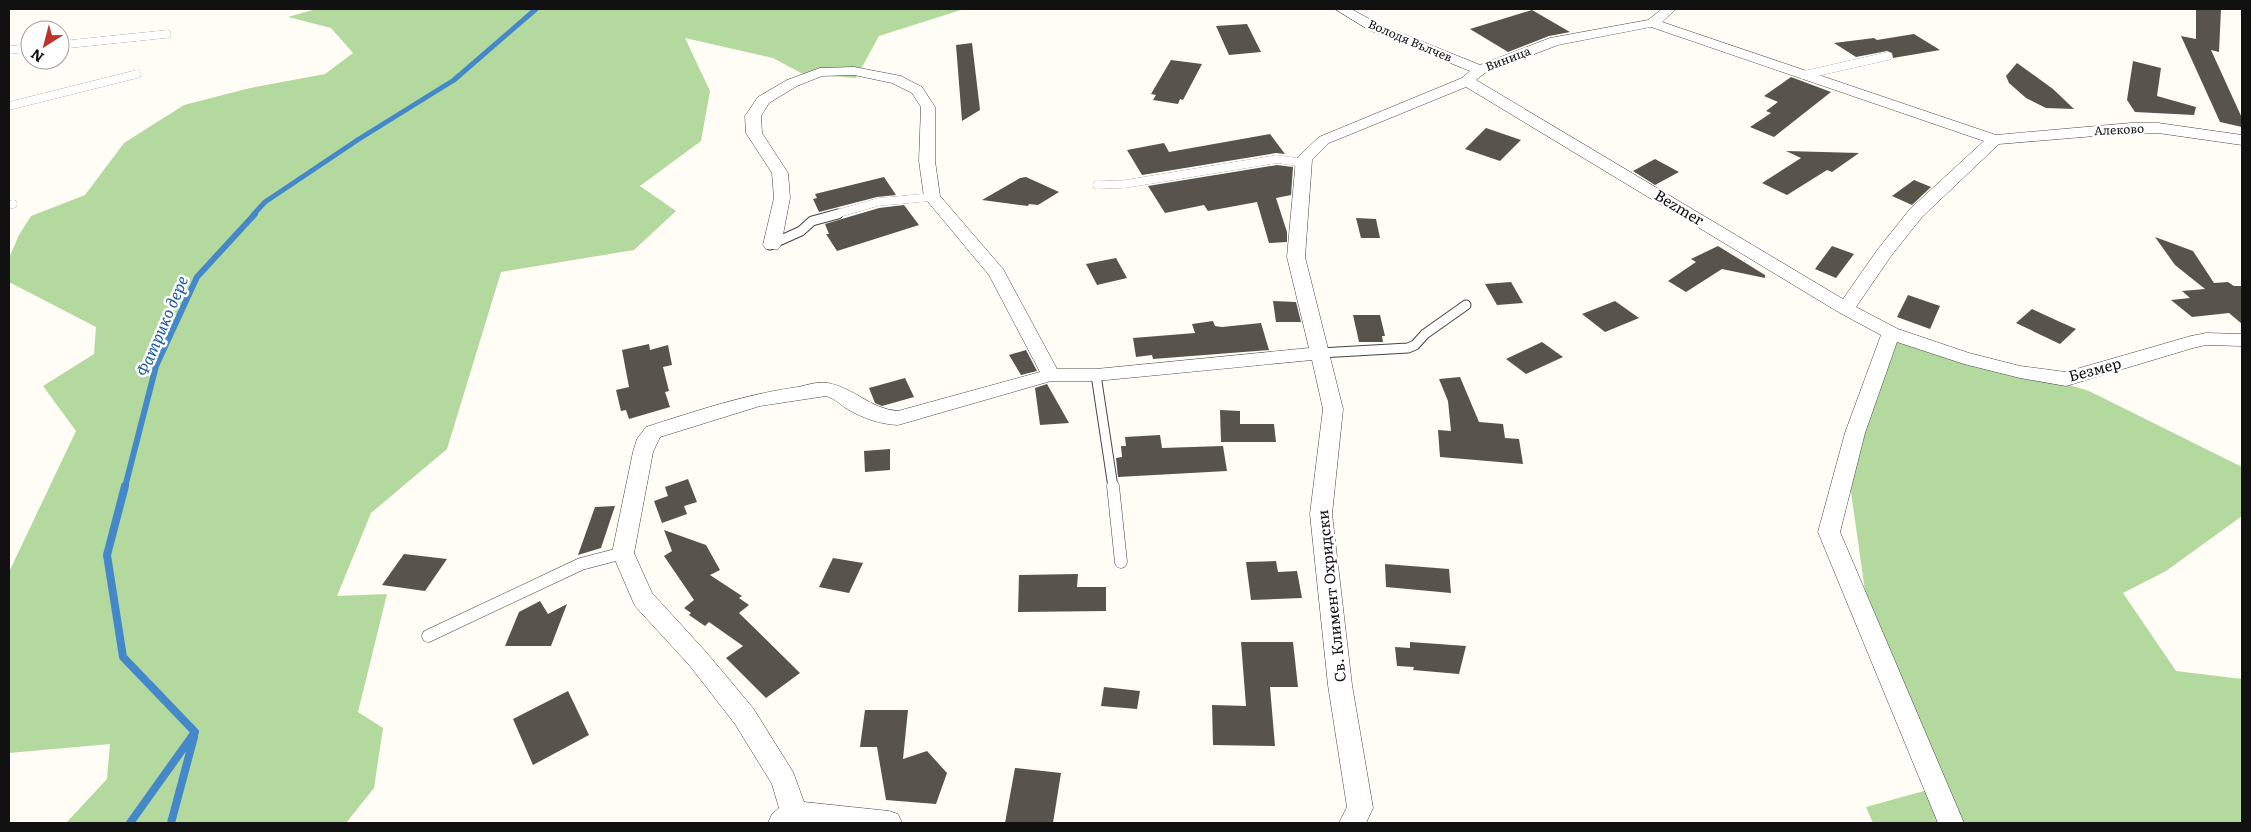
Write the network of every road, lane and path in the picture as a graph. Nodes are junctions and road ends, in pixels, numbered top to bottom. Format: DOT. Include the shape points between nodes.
graph roads {
  1 [pos="1342,9"];
  2 [pos="1670,9"];
  3 [pos="1652,23"];
  4 [pos="167,34"];
  5 [pos="70,44"];
  6 [pos="1888,56"];
  7 [pos="137,74"];
  8 [pos="1804,75"];
  9 [pos="1474,76"];
  10 [pos="9,106"];
  11 [pos="1995,140"];
  12 [pos="2242,140"];
  13 [pos="1304,163"];
  14 [pos="1098,185"];
  15 [pos="932,197"];
  16 [pos="769,246"];
  17 [pos="1466,305"];
  18 [pos="1846,309"];
  19 [pos="1891,333"];
  20 [pos="2242,340"];
  21 [pos="1320,353"];
  22 [pos="1051,374"];
  23 [pos="1096,375"];
  24 [pos="623,552"];
  25 [pos="1121,562"];
  26 [pos="428,636"];
  27 [pos="788,818"];
  28 [pos="889,823"];
  29 [pos="1352,823"];
  30 [pos="1951,823"];
  1 -- 9 [label="street, Володя Вълчев"];
  2 -- 3 [label="street, Виница"];
  3 -- 8 [label="street"];
  3 -- 9 [label="street, Виница" via="1555,41"];
  4 -- 5 [label="lane"];
  6 -- 8 [label="lane"];
  7 -- 10 [label="lane"];
  8 -- 11 [label="street"];
  9 -- 13 [label="street, Виница" via="1324,140 1304,159"];
  9 -- 18 [label="street, Bezmer"];
  11 -- 12 [label="street, Алеково" via="2158,128"];
  11 -- 18 [label="street" via="1916,213"];
  13 -- 14 [label="lane" via="1277,159 1125,184"];
  13 -- 21 [label="street, Св. Климент Охридски" via="1296,257"];
  15 -- 16 [label="lane" via="878,202 812,221 801,231"];
  15 -- 16 [label="street" via="927,161 928,107 917,90 896,79 854,71 820,72 763,100 753,116 754,133 780,173 782,198"];
  15 -- 22 [label="street" via="997,273"];
  17 -- 21 [label="lane" via="1408,348"];
  18 -- 19 [label="street, Bezmer"];
  19 -- 20 [label="street, Безмер" via="1964,358 2066,379 2191,342"];
  19 -- 30 [label="street" via="1855,433 1829,532"];
  21 -- 23 [label="street"];
  21 -- 29 [label="street, Св. Климент Охридски" via="1333,409 1321,514 1340,684 1360,808"];
  22 -- 23 [label="street"];
  22 -- 24 [label="street" via="898,418 882,417 854,404 843,394 826,389 759,399 664,427 646,439"];
  23 -- 25 [label="lane" via="1118,520"];
  24 -- 26 [label="lane" via="581,564"];
  24 -- 27 [label="street" via="643,599 744,716 784,780"];
  27 -- 28 [label="street"];
}
